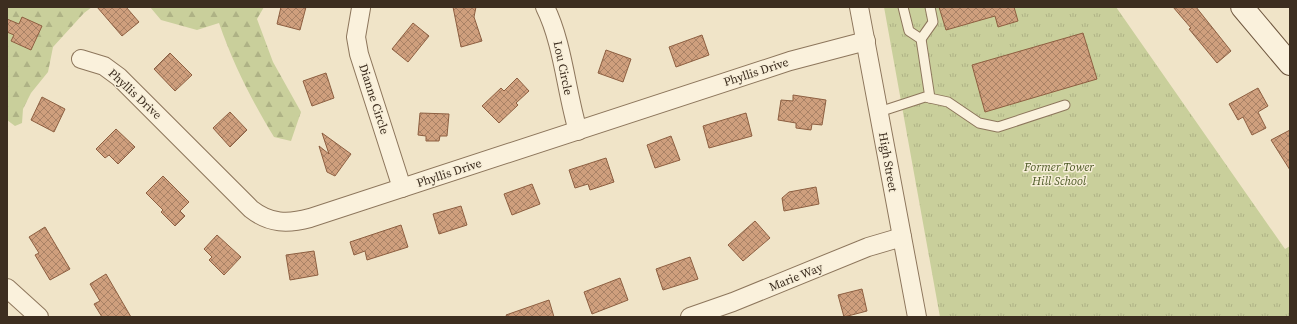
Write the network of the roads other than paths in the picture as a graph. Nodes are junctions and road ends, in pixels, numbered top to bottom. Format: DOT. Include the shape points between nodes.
graph roads {
  1 [pos="545,7"];
  2 [pos="859,7"];
  3 [pos="903,7"];
  4 [pos="930,7"];
  5 [pos="360,8"];
  6 [pos="1245,8"];
  7 [pos="921,39"];
  8 [pos="866,41"];
  9 [pos="81,59"];
  10 [pos="1290,64"];
  11 [pos="930,98"];
  12 [pos="1066,105"];
  13 [pos="879,112"];
  14 [pos="578,131"];
  15 [pos="402,188"];
  16 [pos="902,237"];
  17 [pos="7,288"];
  18 [pos="39,317"];
  19 [pos="690,317"];
  20 [pos="917,317"];
  1 -- 14 [label="street, Lou Circle" via="556,36"];
  2 -- 8 [label="street, High Street"];
  3 -- 7 [label="lane" via="909,31"];
  4 -- 7 [label="lane" via="933,22"];
  5 -- 15 [label="street, Dianne Circle" via="356,36 359,54"];
  6 -- 10 [label="main road"];
  7 -- 11 [label="lane"];
  8 -- 13 [label="street, High Street"];
  8 -- 14 [label="street, Phyllis Drive" via="790,61"];
  9 -- 15 [label="street, Phyllis Drive" via="104,66 119,77 243,202 269,220 300,221"];
  11 -- 12 [label="lane" via="948,102 979,123 998,127"];
  11 -- 13 [label="lane" via="926,97"];
  13 -- 16 [label="street, High Street"];
  14 -- 15 [label="street, Phyllis Drive"];
  16 -- 19 [label="street, Marie Way" via="868,247"];
  16 -- 20 [label="street, High Street"];
  17 -- 18 [label="street"];
}
